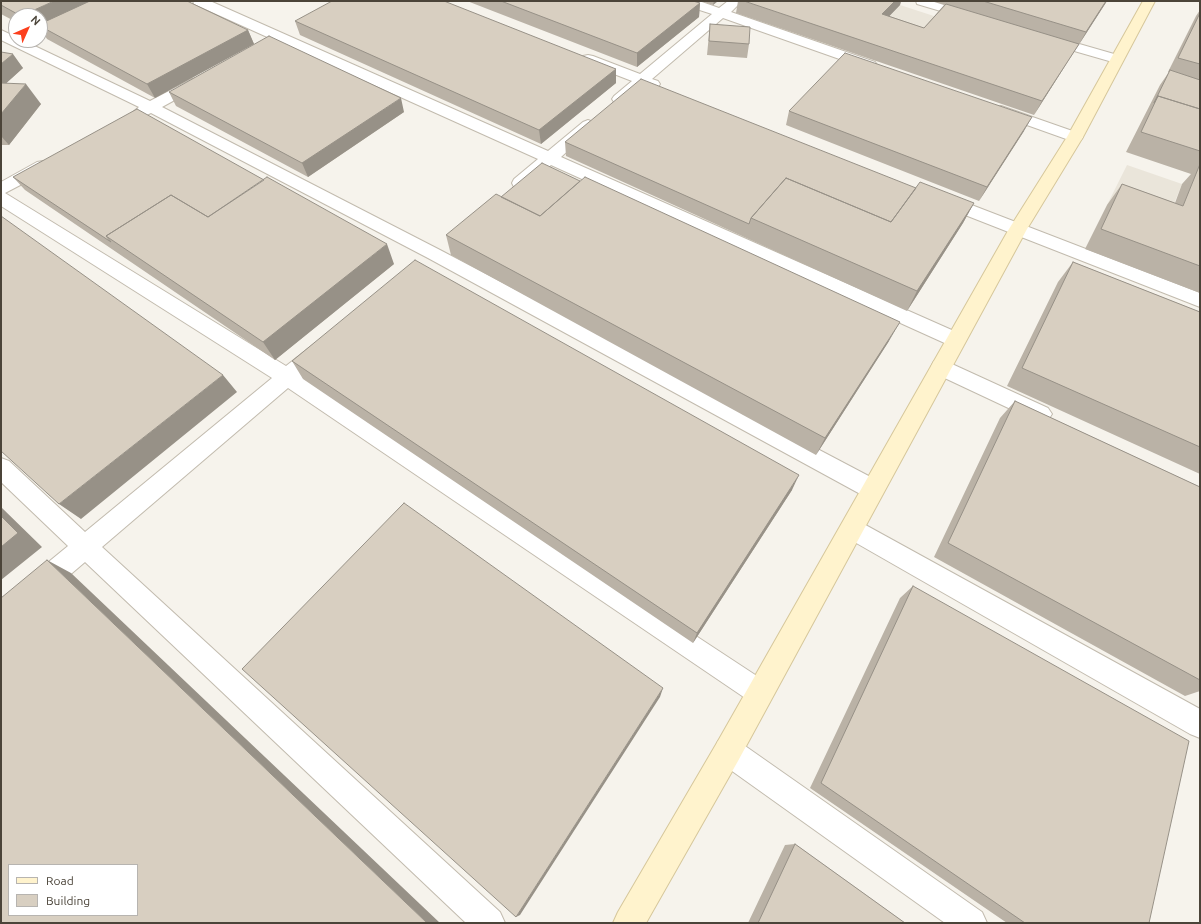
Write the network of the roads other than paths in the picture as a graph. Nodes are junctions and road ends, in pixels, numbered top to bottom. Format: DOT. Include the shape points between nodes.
graph roads {
  1 [pos="111,1"];
  2 [pos="199,1"];
  3 [pos="686,1"];
  4 [pos="736,1"];
  5 [pos="922,1"];
  6 [pos="1149,1"];
  7 [pos="722,13"];
  8 [pos="982,19"];
  9 [pos="48,30"];
  10 [pos="1034,35"];
  11 [pos="35,48"];
  12 [pos="576,54"];
  13 [pos="1116,59"];
  14 [pos="880,68"];
  15 [pos="209,75"];
  16 [pos="642,80"];
  17 [pos="664,89"];
  18 [pos="985,105"];
  19 [pos="150,107"];
  20 [pos="127,120"];
  21 [pos="1075,137"];
  22 [pos="549,158"];
  23 [pos="54,160"];
  24 [pos="1,189"];
  25 [pos="507,193"];
  26 [pos="930,194"];
  27 [pos="1,198"];
  28 [pos="1018,230"];
  29 [pos="1200,300"];
  30 [pos="336,336"];
  31 [pos="956,340"];
  32 [pos="941,367"];
  33 [pos="287,377"];
  34 [pos="1056,421"];
  35 [pos="1,468"];
  36 [pos="872,489"];
  37 [pos="852,529"];
  38 [pos="85,546"];
  39 [pos="1,617"];
  40 [pos="760,693"];
  41 [pos="1200,724"];
  42 [pos="728,751"];
  43 [pos="489,923"];
  44 [pos="629,923"];
  45 [pos="971,923"];
  1 -- 9 [label="street"];
  2 -- 22 [label="street"];
  3 -- 7 [label="street"];
  4 -- 7 [label="street"];
  5 -- 8 [label="street"];
  6 -- 13 [label="street"];
  7 -- 14 [label="street"];
  7 -- 16 [label="street"];
  10 -- 13 [label="street"];
  11 -- 19 [label="street"];
  12 -- 16 [label="street"];
  13 -- 21 [label="street"];
  15 -- 19 [label="street"];
  16 -- 17 [label="street"];
  16 -- 22 [label="street"];
  18 -- 21 [label="street"];
  19 -- 20 [label="street"];
  19 -- 36 [label="street" via="434,254"];
  21 -- 28 [label="street"];
  22 -- 25 [label="street"];
  22 -- 31 [label="street"];
  23 -- 24 [label="street"];
  26 -- 28 [label="street"];
  27 -- 33 [label="street"];
  28 -- 29 [label="street"];
  28 -- 31 [label="street"];
  30 -- 33 [label="street"];
  31 -- 32 [label="street"];
  32 -- 34 [label="street"];
  32 -- 36 [label="street"];
  33 -- 38 [label="street"];
  33 -- 40 [label="street"];
  35 -- 38 [label="street"];
  36 -- 37 [label="street"];
  37 -- 40 [label="street"];
  37 -- 41 [label="street"];
  38 -- 39 [label="street"];
  38 -- 43 [label="street"];
  40 -- 42 [label="street"];
  42 -- 44 [label="street"];
  42 -- 45 [label="street"];
}
